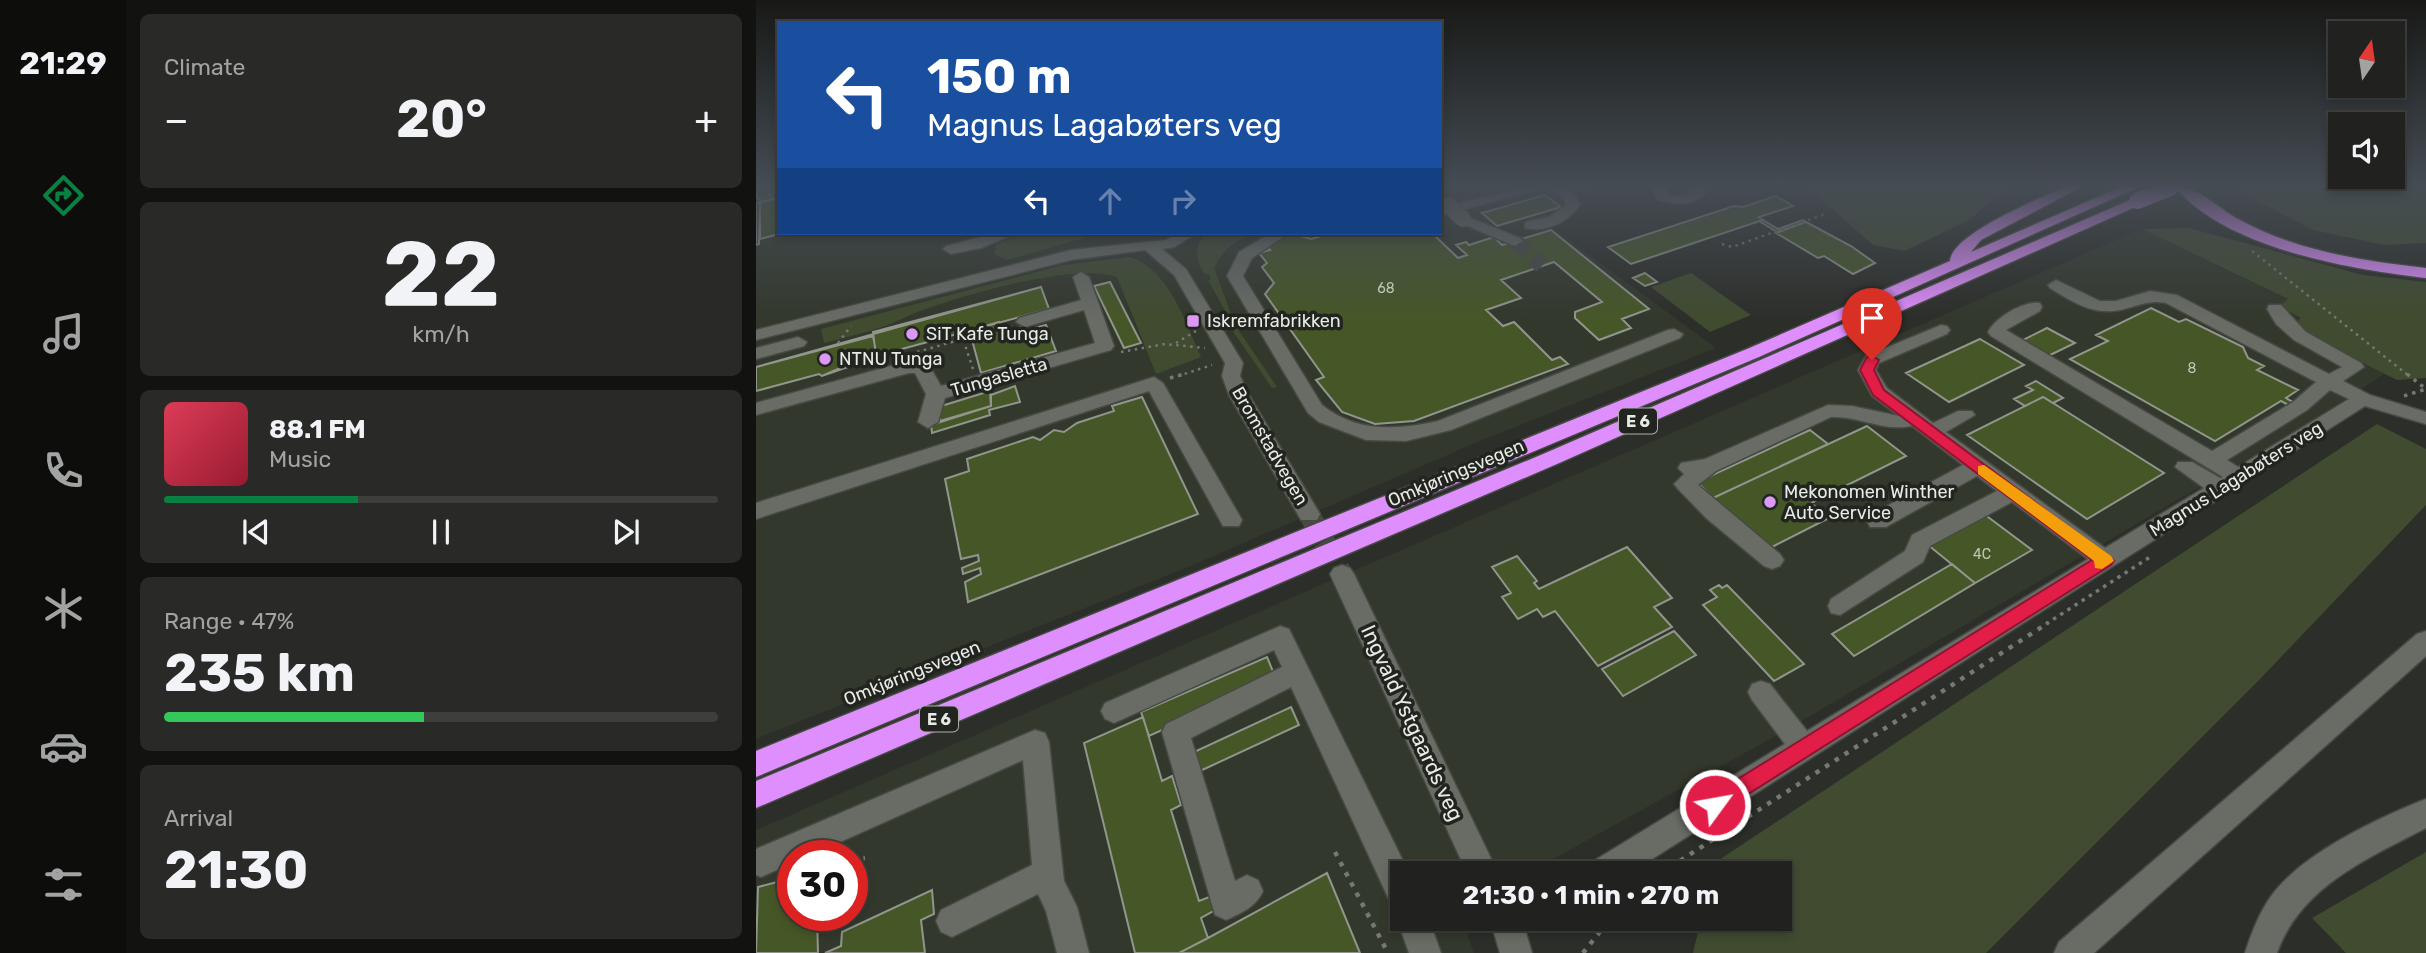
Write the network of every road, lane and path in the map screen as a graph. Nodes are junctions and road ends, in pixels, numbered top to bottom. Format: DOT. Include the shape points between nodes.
graph roads {
  1 [pos="1492,231"];
  2 [pos="1776,231"];
  3 [pos="1987,231"];
  4 [pos="2037,231"];
  5 [pos="2047,231"];
  6 [pos="2258,231"];
  7 [pos="2283,231"];
  8 [pos="998,235"];
  9 [pos="1124,235"];
  10 [pos="1129,235"];
  11 [pos="1185,235"];
  12 [pos="1187,235"];
  13 [pos="1277,235"];
  14 [pos="974,239"];
  15 [pos="1515,241"];
  16 [pos="1722,244"];
  17 [pos="1145,246"];
  18 [pos="2243,246"];
  19 [pos="951,249"];
  20 [pos="1070,255"];
  21 [pos="2426,261"];
  22 [pos="1947,268"];
  23 [pos="1177,269"];
  24 [pos="2426,274"];
  25 [pos="984,276"];
  26 [pos="1082,277"];
  27 [pos="2056,285"];
  28 [pos="1090,303"];
  29 [pos="2034,307"];
  30 [pos="2275,309"];
  31 [pos="1025,322"];
  32 [pos="1941,330"];
  33 [pos="1196,331"];
  34 [pos="1674,334"];
  35 [pos="756,335"];
  36 [pos="797,342"];
  37 [pos="1174,344"];
  38 [pos="1205,348"];
  39 [pos="756,354"];
  40 [pos="1108,355"];
  41 [pos="1212,365"];
  42 [pos="2329,381"];
  43 [pos="1154,383"];
  44 [pos="2426,389"];
  45 [pos="936,394"];
  46 [pos="2372,401"];
  47 [pos="756,409"];
  48 [pos="1965,415"];
  49 [pos="2426,418"];
  50 [pos="928,422"];
  51 [pos="1922,426"];
  52 [pos="2211,461"];
  53 [pos="1978,466"];
  54 [pos="2185,467"];
  55 [pos="2230,483"];
  56 [pos="2013,492"];
  57 [pos="756,511"];
  58 [pos="1309,514"];
  59 [pos="1231,520"];
  60 [pos="1878,521"];
  61 [pos="2152,556"];
  62 [pos="1772,560"];
  63 [pos="2105,561"];
  64 [pos="1342,574"];
  65 [pos="1840,606"];
  66 [pos="2426,640"];
  67 [pos="1298,671"];
  68 [pos="1761,692"];
  69 [pos="1114,711"];
  70 [pos="1805,750"];
  71 [pos="756,764"];
  72 [pos="756,795"];
  73 [pos="2426,813"];
  74 [pos="1335,852"];
  75 [pos="1476,861"];
  76 [pos="1623,861"];
  77 [pos="1680,861"];
  78 [pos="761,862"];
  79 [pos="1390,867"];
  80 [pos="1048,873"];
  81 [pos="1247,891"];
  82 [pos="952,921"];
  83 [pos="1417,931"];
  84 [pos="1600,931"];
  85 [pos="1073,953"];
  86 [pos="1388,953"];
  87 [pos="1425,953"];
  88 [pos="1583,953"];
  89 [pos="2070,953"];
  90 [pos="2261,953"];
  1 -- 15 [label="street, bridge"];
  2 -- 16 [label="path" via="1732,247"];
  3 -- 22 [label="highway, E 6"];
  4 -- 22 [label="highway, Omkjøringsvegen / E 6"];
  5 -- 72 [label="highway, Omkjøringsvegen / E 6" via="1550,459"];
  6 -- 24 [label="highway" via="2368,266"];
  7 -- 21 [label="highway" via="2366,256"];
  8 -- 14 [label="street"];
  9 -- 20 [label="street"];
  10 -- 17 [label="street, Bromstadvegen" via="1130,240"];
  11 -- 17 [label="street" via="1169,244"];
  12 -- 23 [label="street"];
  13 -- 34 [label="street" via="1245,255 1235,276 1315,409 1373,435 1406,435 1444,426"];
  14 -- 19 [label="street"];
  14 -- 25 [label="street"];
  17 -- 20 [label="street"];
  17 -- 23 [label="street, Bromstadvegen"];
  18 -- 44 [label="path" via="2276,267"];
  20 -- 25 [label="street"];
  22 -- 71 [label="highway, Omkjøringsvegen / E 6" via="1753,353"];
  23 -- 58 [label="street, Bromstadvegen" via="1234,363 1231,376 1239,395"];
  25 -- 35 [label="street"];
  26 -- 28 [label="street, Tungasletta"];
  27 -- 42 [label="street" via="2099,306 2110,307 2144,295 2171,299"];
  28 -- 31 [label="street"];
  28 -- 45 [label="street, Tungasletta" via="1105,346"];
  29 -- 52 [label="street" via="2000,325 1997,332"];
  30 -- 42 [label="street" via="2288,331 2355,367"];
  32 -- 51 [label="street" via="1872,360 1867,370 1878,392"];
  33 -- 37 [label="path"];
  36 -- 39 [label="street"];
  37 -- 38 [label="path"];
  37 -- 40 [label="path" via="1152,344"];
  41 -- 43 [label="path"];
  42 -- 46 [label="street"];
  42 -- 52 [label="street" via="2300,406"];
  43 -- 57 [label="street"];
  43 -- 59 [label="street"];
  44 -- 46 [label="path"];
  45 -- 47 [label="street, Tungasletta" via="922,369 909,367"];
  45 -- 50 [label="street"];
  46 -- 49 [label="street"];
  46 -- 55 [label="street, Magnus Lagabøters veg"];
  48 -- 51 [label="street"];
  51 -- 53 [label="street"];
  51 -- 62 [label="street" via="1882,424 1847,408 1829,411 1698,467 1700,476 1685,484"];
  52 -- 55 [label="street"];
  53 -- 56 [label="street"];
  53 -- 60 [label="street"];
  54 -- 55 [label="street"];
  55 -- 63 [label="street, Magnus Lagabøters veg"];
  56 -- 63 [label="street"];
  56 -- 65 [label="street" via="1920,541 1915,556"];
  61 -- 77 [label="path"];
  63 -- 70 [label="street, Magnus Lagabøters veg"];
  64 -- 75 [label="street, Ingvald Ystgaards veg"];
  66 -- 89 [label="street"];
  67 -- 69 [label="street" via="1280,636"];
  67 -- 79 [label="street"];
  67 -- 81 [label="street" via="1175,732 1226,904"];
  68 -- 70 [label="street"];
  70 -- 76 [label="street, Magnus Lagabøters veg"];
  73 -- 90 [label="street" via="2301,886 2270,925"];
  74 -- 86 [label="path"];
  78 -- 80 [label="street" via="1035,742 1036,804"];
  80 -- 82 [label="street"];
  80 -- 85 [label="street"];
  83 -- 87 [label="street"];
  84 -- 88 [label="path"];
}
